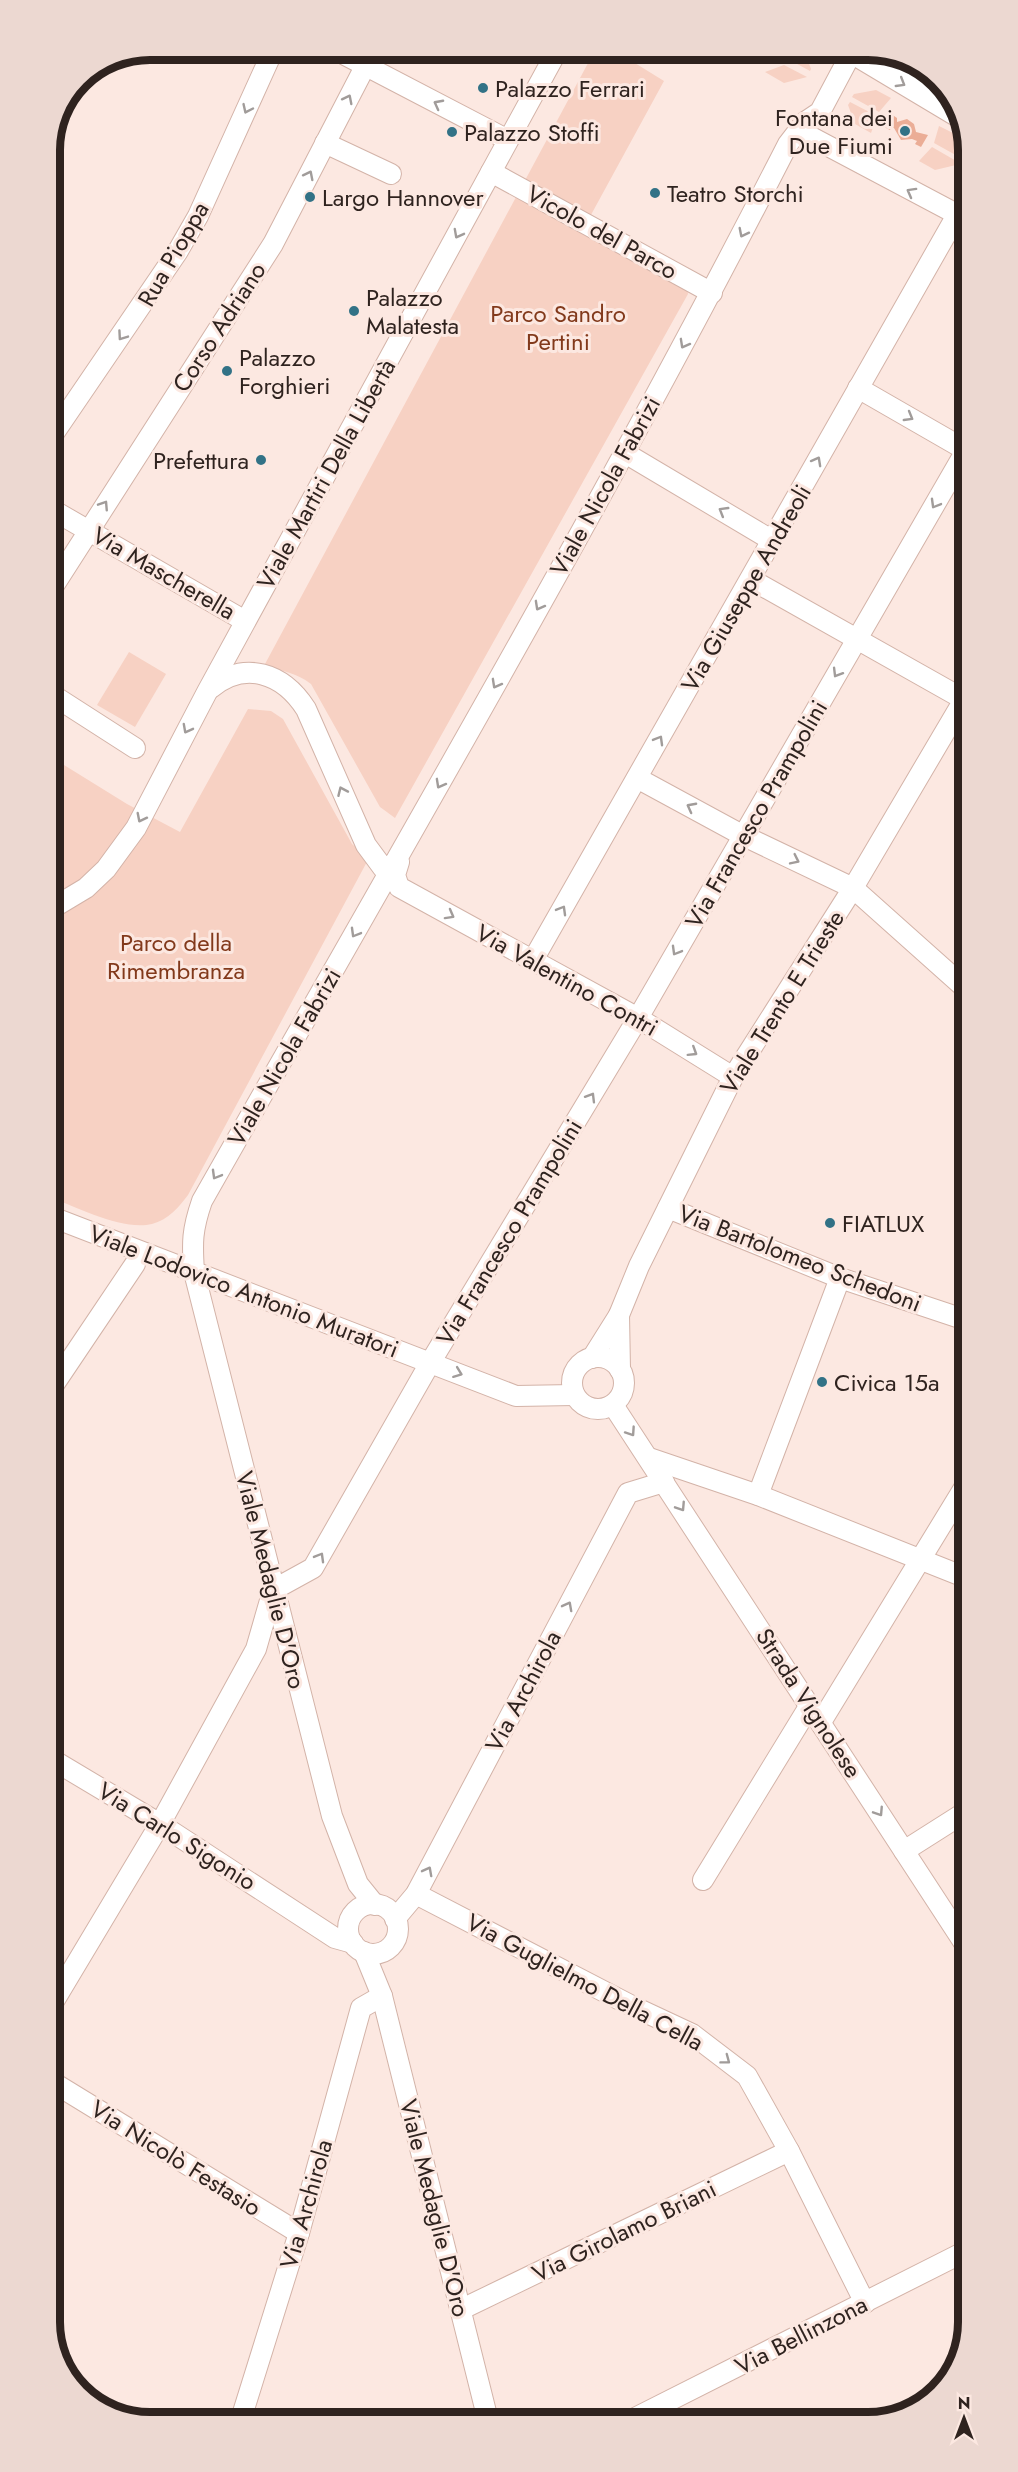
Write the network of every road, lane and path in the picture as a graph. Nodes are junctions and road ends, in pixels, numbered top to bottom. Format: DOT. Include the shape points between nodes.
graph roads {
  1 [pos="269,60"];
  2 [pos="368,60"];
  3 [pos="552,60"];
  4 [pos="846,60"];
  5 [pos="865,60"];
  6 [pos="950,112"];
  7 [pos="802,126"];
  8 [pos="508,140"];
  9 [pos="326,143"];
  10 [pos="491,172"];
  11 [pos="392,174"];
  12 [pos="958,216"];
  13 [pos="958,220"];
  14 [pos="712,293"];
  15 [pos="858,388"];
  16 [pos="60,423"];
  17 [pos="958,448"];
  18 [pos="625,453"];
  19 [pos="958,463"];
  20 [pos="60,514"];
  21 [pos="89,529"];
  22 [pos="773,541"];
  23 [pos="60,576"];
  24 [pos="752,580"];
  25 [pos="245,621"];
  26 [pos="857,640"];
  27 [pos="207,692"];
  28 [pos="958,696"];
  29 [pos="60,700"];
  30 [pos="958,709"];
  31 [pos="135,748"];
  32 [pos="637,778"];
  33 [pos="742,835"];
  34 [pos="400,857"];
  35 [pos="399,887"];
  36 [pos="853,888"];
  37 [pos="60,904"];
  38 [pos="533,960"];
  39 [pos="958,982"];
  40 [pos="638,1018"];
  41 [pos="733,1077"];
  42 [pos="668,1208"];
  43 [pos="60,1220"];
  44 [pos="135,1264"];
  45 [pos="194,1272"];
  46 [pos="840,1278"];
  47 [pos="620,1315"];
  48 [pos="958,1317"];
  49 [pos="592,1358"];
  50 [pos="430,1363"];
  51 [pos="620,1370"];
  52 [pos="60,1374"];
  53 [pos="574,1395"];
  54 [pos="613,1405"];
  55 [pos="649,1458"];
  56 [pos="664,1482"];
  57 [pos="758,1495"];
  58 [pos="958,1496"];
  59 [pos="920,1559"];
  60 [pos="958,1574"];
  61 [pos="273,1590"];
  62 [pos="810,1705"];
  63 [pos="821,1722"];
  64 [pos="60,1764"];
  65 [pos="958,1817"];
  66 [pos="160,1824"];
  67 [pos="904,1851"];
  68 [pos="703,1880"];
  69 [pos="416,1894"];
  70 [pos="362,1910"];
  71 [pos="300,1914"];
  72 [pos="396,1919"];
  73 [pos="958,1934"];
  74 [pos="358,1947"];
  75 [pos="389,1948"];
  76 [pos="60,1991"];
  77 [pos="382,1996"];
  78 [pos="60,2087"];
  79 [pos="789,2151"];
  80 [pos="299,2234"];
  81 [pos="958,2255"];
  82 [pos="865,2303"];
  83 [pos="460,2310"];
  84 [pos="243,2412"];
  85 [pos="486,2412"];
  86 [pos="647,2412"];
  1 -- 16 [label="street, Rua Pioppa, one-way" via="178,251"];
  8 -- 2 [label="street, one-way"];
  9 -- 2 [label="street, Corso Adriano, one-way"];
  3 -- 8 [label="street, Viale Martiri Della Libertà"];
  4 -- 7 [label="street, Viale Nicola Fabrizi" via="820,112"];
  5 -- 6 [label="street, one-way"];
  12 -- 7 [label="street, one-way"];
  7 -- 14 [label="street, Viale Nicola Fabrizi, one-way" via="788,144"];
  8 -- 10 [label="street, Viale Martiri Della Libertà"];
  9 -- 11 [label="street"];
  21 -- 9 [label="street, Corso Adriano, one-way" via="273,244"];
  10 -- 14 [label="street, Vicolo del Parco"];
  10 -- 25 [label="street, Viale Martiri Della Libertà, one-way"];
  13 -- 15 [label="street, Via Giuseppe Andreoli"];
  14 -- 18 [label="street, Viale Nicola Fabrizi, one-way"];
  15 -- 17 [label="street, one-way"];
  22 -- 15 [label="street, Via Giuseppe Andreoli, one-way"];
  22 -- 18 [label="street, one-way"];
  18 -- 34 [label="street, Viale Nicola Fabrizi, one-way"];
  19 -- 26 [label="street, Via Francesco Prampolini, one-way"];
  20 -- 21 [label="street, Via Mascherella"];
  21 -- 23 [label="street, Corso Adriano"];
  21 -- 25 [label="street, Via Mascherella"];
  22 -- 24 [label="street, Via Giuseppe Andreoli"];
  24 -- 26 [label="street"];
  32 -- 24 [label="street, Via Giuseppe Andreoli, one-way"];
  25 -- 27 [label="street, Viale Martiri Della Libertà"];
  26 -- 28 [label="street"];
  26 -- 33 [label="street, Via Francesco Prampolini, one-way"];
  34 -- 27 [label="street, one-way" via="383,868 366,844 306,709 291,690 265,676 243,671 224,677"];
  27 -- 37 [label="street, Viale Martiri Della Libertà, one-way" via="119,855 86,888"];
  29 -- 31 [label="street"];
  30 -- 36 [label="street, Viale Trento E Trieste"];
  33 -- 32 [label="street, one-way"];
  38 -- 32 [label="street, Via Giuseppe Andreoli, one-way"];
  33 -- 36 [label="street, one-way"];
  33 -- 40 [label="street, Via Francesco Prampolini, one-way"];
  34 -- 35 [label="street, Viale Nicola Fabrizi" via="395,875"];
  34 -- 45 [label="street, Viale Nicola Fabrizi, one-way" via="202,1201 191,1238"];
  35 -- 38 [label="street, Via Valentino Contri, one-way"];
  36 -- 39 [label="street"];
  36 -- 41 [label="street, Viale Trento E Trieste"];
  38 -- 40 [label="street, Via Valentino Contri"];
  40 -- 41 [label="street, Via Valentino Contri, one-way"];
  50 -- 40 [label="street, Via Francesco Prampolini, one-way"];
  41 -- 42 [label="street, Viale Trento E Trieste"];
  42 -- 46 [label="street, Via Bartolomeo Schedoni"];
  42 -- 47 [label="street, Viale Trento E Trieste"];
  43 -- 45 [label="street, Viale Lodovico Antonio Muratori"];
  44 -- 52 [label="street"];
  45 -- 50 [label="street, Viale Lodovico Antonio Muratori"];
  45 -- 61 [label="street, Viale Medaglie D'Oro"];
  46 -- 48 [label="street, Via Bartolomeo Schedoni"];
  46 -- 57 [label="street"];
  47 -- 49 [label="street, Viale Trento E Trieste"];
  47 -- 51 [label="street, Viale Trento E Trieste"];
  49 -- 51 [label="street" via="608,1359"];
  49 -- 53 [label="street" via="574,1372"];
  50 -- 53 [label="street, Viale Lodovico Antonio Muratori, one-way" via="516,1396"];
  61 -- 50 [label="street, Via Francesco Prampolini, one-way" via="313,1568"];
  51 -- 54 [label="street" via="622,1392"];
  53 -- 54 [label="street, Viale Lodovico Antonio Muratori" via="591,1409"];
  54 -- 55 [label="street, one-way"];
  55 -- 56 [label="street, Strada Vignolese"];
  55 -- 57 [label="street"];
  56 -- 62 [label="street, Strada Vignolese, one-way"];
  69 -- 56 [label="street, Via Archirola, one-way" via="628,1493"];
  57 -- 59 [label="street"];
  58 -- 59 [label="street"];
  59 -- 60 [label="street"];
  59 -- 63 [label="street"];
  61 -- 66 [label="street" via="256,1649"];
  61 -- 70 [label="street, Viale Medaglie D'Oro" via="332,1816 358,1884"];
  62 -- 63 [label="street, Strada Vignolese"];
  62 -- 68 [label="street"];
  63 -- 67 [label="street, Strada Vignolese, one-way"];
  64 -- 66 [label="street, Via Carlo Sigonio"];
  65 -- 67 [label="street"];
  66 -- 71 [label="street, Via Carlo Sigonio"];
  66 -- 76 [label="street"];
  67 -- 73 [label="street, Strada Vignolese"];
  69 -- 72 [label="street, Via Archirola"];
  69 -- 79 [label="street, Via Guglielmo Della Cella, one-way" via="692,2034 747,2076"];
  70 -- 71 [label="street, Via Carlo Sigonio" via="337,1920"];
  70 -- 72 [label="street" via="391,1912"];
  70 -- 74 [label="street" via="348,1933"];
  71 -- 74 [label="street, Via Carlo Sigonio" via="335,1938"];
  72 -- 75 [label="street" via="398,1932"];
  74 -- 75 [label="street" via="377,1953"];
  74 -- 77 [label="street, Viale Medaglie D'Oro"];
  75 -- 77 [label="street, Viale Medaglie D'Oro"];
  77 -- 80 [label="street, Via Archirola" via="361,2008"];
  77 -- 83 [label="street, Viale Medaglie D'Oro"];
  78 -- 80 [label="street, Via Nicolò Festasio"];
  79 -- 82 [label="street, Via Guglielmo Della Cella"];
  79 -- 83 [label="street, Via Girolamo Briani"];
  80 -- 84 [label="street, Via Archirola"];
  81 -- 82 [label="street, Via Bellinzona"];
  82 -- 86 [label="street, Via Bellinzona"];
  83 -- 85 [label="street, Viale Medaglie D'Oro"];
}
